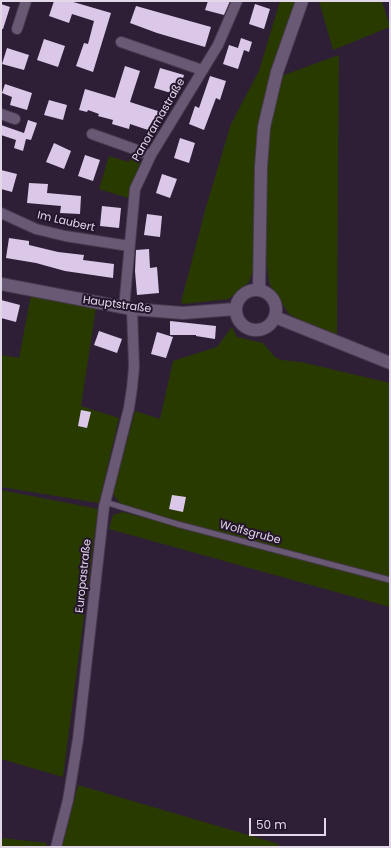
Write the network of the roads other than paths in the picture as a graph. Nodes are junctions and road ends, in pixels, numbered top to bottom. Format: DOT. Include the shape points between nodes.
graph roads {
  1 [pos="26,1"];
  2 [pos="237,1"];
  3 [pos="302,1"];
  4 [pos="17,29"];
  5 [pos="121,42"];
  6 [pos="202,70"];
  7 [pos="1,114"];
  8 [pos="15,119"];
  9 [pos="92,134"];
  10 [pos="151,154"];
  11 [pos="1,213"];
  12 [pos="129,246"];
  13 [pos="1,284"];
  14 [pos="259,290"];
  15 [pos="128,308"];
  16 [pos="235,309"];
  17 [pos="275,317"];
  18 [pos="390,363"];
  19 [pos="105,502"];
  20 [pos="390,580"];
  21 [pos="56,847"];
  1 -- 4 [label="street"];
  2 -- 6 [label="street, Panoramastraße" via="218,45"];
  3 -- 14 [label="street" via="277,72 264,127"];
  5 -- 6 [label="street"];
  6 -- 10 [label="street, Panoramastraße"];
  7 -- 8 [label="street"];
  9 -- 10 [label="street"];
  10 -- 12 [label="street, Panoramastraße" via="135,189"];
  11 -- 12 [label="street, Im Laubert" via="44,231"];
  12 -- 15 [label="street, Panoramastraße"];
  13 -- 15 [label="street, Hauptstraße"];
  14 -- 16 [label="street" via="250,290 243,294"];
  14 -- 17 [label="street" via="267,293 273,300 276,308"];
  15 -- 16 [label="street, Hauptstraße" via="183,313"];
  15 -- 19 [label="street, Europastraße" via="134,361 132,388"];
  16 -- 17 [label="street" via="242,326 250,330 260,331 266,328"];
  17 -- 18 [label="street"];
  19 -- 20 [label="lane, Wolfsgrube" via="177,524"];
  19 -- 21 [label="street, Europastraße" via="77,747 68,800"];
}
